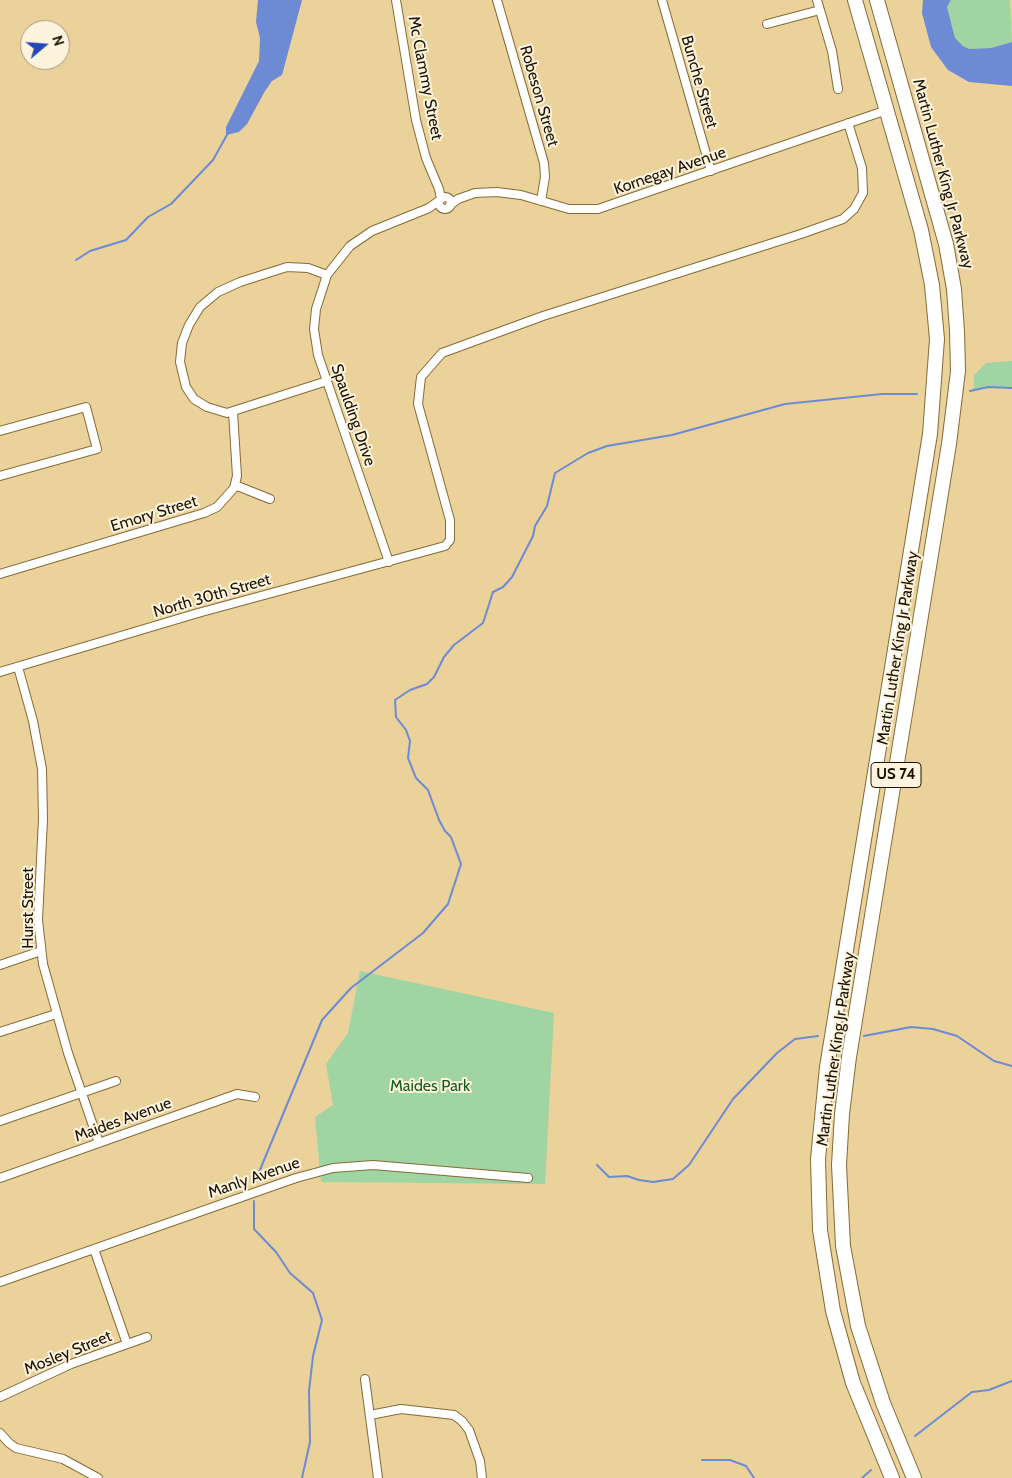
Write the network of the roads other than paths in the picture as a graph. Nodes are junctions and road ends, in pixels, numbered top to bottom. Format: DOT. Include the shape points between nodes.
graph roads {
  1 [pos="396,0"];
  2 [pos="497,0"];
  3 [pos="662,0"];
  4 [pos="817,0"];
  5 [pos="855,0"];
  6 [pos="877,0"];
  7 [pos="820,10"];
  8 [pos="767,24"];
  9 [pos="838,89"];
  10 [pos="887,110"];
  11 [pos="848,123"];
  12 [pos="711,171"];
  13 [pos="445,201"];
  14 [pos="541,201"];
  15 [pos="327,275"];
  16 [pos="327,380"];
  17 [pos="233,412"];
  18 [pos="0,431"];
  19 [pos="0,476"];
  20 [pos="235,485"];
  21 [pos="270,499"];
  22 [pos="389,562"];
  23 [pos="0,574"];
  24 [pos="18,667"];
  25 [pos="0,672"];
  26 [pos="41,951"];
  27 [pos="0,965"];
  28 [pos="56,1014"];
  29 [pos="0,1032"];
  30 [pos="116,1082"];
  31 [pos="81,1093"];
  32 [pos="255,1096"];
  33 [pos="0,1121"];
  34 [pos="99,1143"];
  35 [pos="0,1178"];
  36 [pos="528,1178"];
  37 [pos="94,1249"];
  38 [pos="0,1282"];
  39 [pos="147,1337"];
  40 [pos="127,1344"];
  41 [pos="365,1378"];
  42 [pos="0,1397"];
  43 [pos="370,1415"];
  44 [pos="0,1432"];
  45 [pos="98,1478"];
  46 [pos="378,1478"];
  47 [pos="482,1478"];
  48 [pos="892,1478"];
  49 [pos="914,1478"];
  1 -- 13 [label="street, Mc Clammy Street" via="416,120 426,158"];
  2 -- 14 [label="street, Robeson Street" via="544,163 546,177"];
  3 -- 12 [label="street, Bunche Street"];
  4 -- 7 [label="street"];
  5 -- 10 [label="highway, Martin Luther King Jr Parkway / US 74"];
  6 -- 49 [label="highway, Martin Luther King Jr Parkway / US 74" via="946,244 954,289 958,345 944,484 849,1057 839,1165 843,1246 856,1317 883,1403"];
  7 -- 8 [label="street"];
  7 -- 9 [label="street"];
  10 -- 11 [label="street, Kornegay Avenue"];
  10 -- 48 [label="highway, Martin Luther King Jr Parkway / US 74" via="932,285 937,339 935,386 930,434 823,1092 817,1183 823,1255 839,1337"];
  11 -- 12 [label="street, Kornegay Avenue"];
  11 -- 22 [label="street, North 30th Street" via="862,168 863,193 854,209 843,219 534,319 442,353 421,377 418,404 450,520 450,540 445,546"];
  12 -- 14 [label="street, Kornegay Avenue" via="598,209 569,209"];
  13 -- 14 [label="street, Kornegay Avenue" via="475,193 497,192"];
  13 -- 15 [label="street, Kornegay Avenue" via="359,239 342,254"];
  15 -- 16 [label="street, Spaulding Drive" via="318,297 314,329"];
  15 -- 17 [label="street" via="308,268 280,268 218,292 195,315 180,353 180,368 186,387 194,399 207,407"];
  16 -- 17 [label="street"];
  16 -- 22 [label="street, Spaulding Drive"];
  17 -- 20 [label="street" via="238,463"];
  18 -- 19 [label="street" via="86,407 97,449"];
  20 -- 21 [label="street"];
  20 -- 23 [label="street, Emory Street" via="226,499 204,513"];
  22 -- 24 [label="street, North 30th Street" via="198,613"];
  24 -- 25 [label="street, North 30th Street"];
  24 -- 26 [label="street, Hurst Street" via="42,768 38,920"];
  26 -- 27 [label="street"];
  26 -- 28 [label="street, Hurst Street"];
  28 -- 29 [label="street"];
  28 -- 31 [label="street, Hurst Street"];
  30 -- 31 [label="street"];
  31 -- 33 [label="street"];
  31 -- 34 [label="street, Hurst Street"];
  32 -- 34 [label="street, Maides Avenue" via="236,1094"];
  34 -- 35 [label="street, Maides Avenue"];
  36 -- 37 [label="street, Manly Avenue" via="373,1165 334,1168 296,1178"];
  37 -- 38 [label="street, Manly Avenue"];
  37 -- 40 [label="street"];
  39 -- 40 [label="street, Mosley Street"];
  40 -- 42 [label="street, Mosley Street" via="71,1364"];
  41 -- 43 [label="street"];
  43 -- 46 [label="street"];
  43 -- 47 [label="street" via="401,1409 454,1415 469,1430 480,1461"];
  44 -- 45 [label="street" via="16,1448 63,1459"];
}
